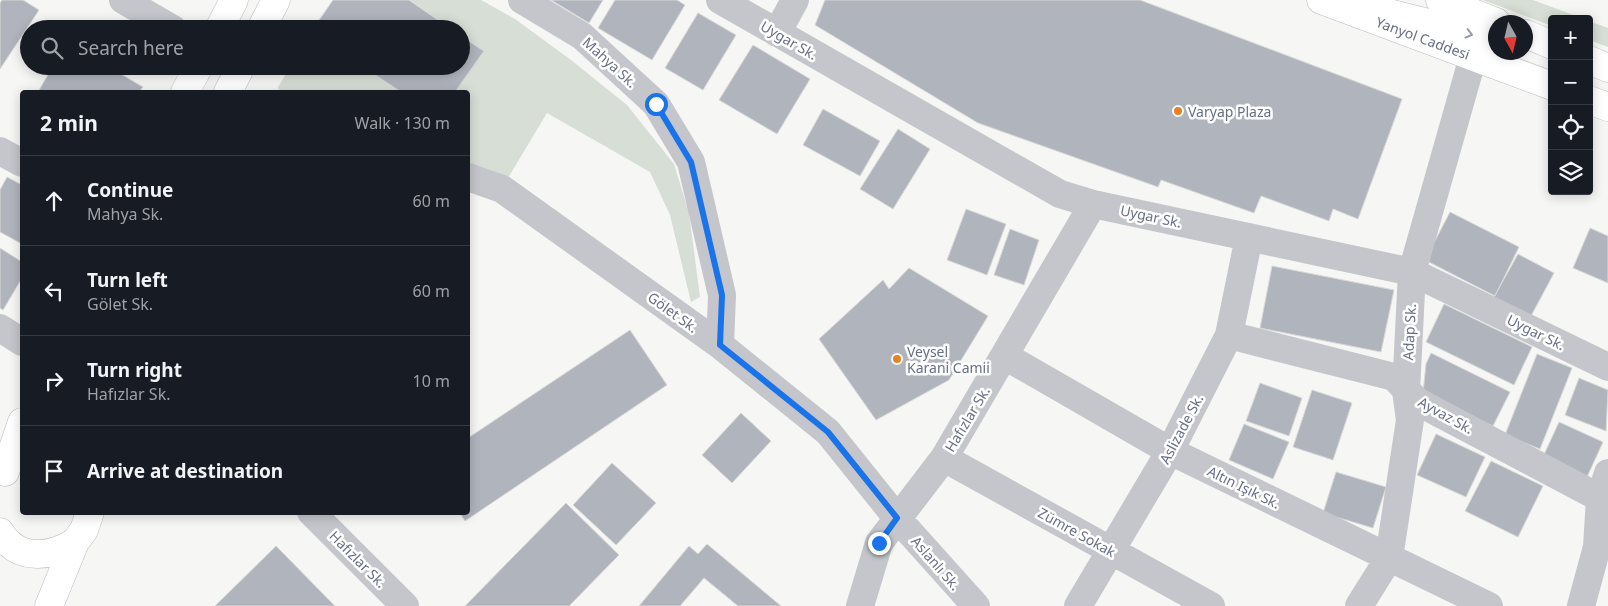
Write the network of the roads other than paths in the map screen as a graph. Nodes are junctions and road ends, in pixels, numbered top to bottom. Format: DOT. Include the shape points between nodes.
graph roads {
  1 [pos="124,0"];
  2 [pos="234,0"];
  3 [pos="276,0"];
  4 [pos="522,0"];
  5 [pos="720,0"];
  6 [pos="795,0"];
  7 [pos="1321,0"];
  8 [pos="1337,0"];
  9 [pos="1440,0"];
  10 [pos="1488,19"];
  11 [pos="158,20"];
  12 [pos="224,20"];
  13 [pos="266,20"];
  14 [pos="777,33"];
  15 [pos="1533,37"];
  16 [pos="1488,38"];
  17 [pos="1548,43"];
  18 [pos="1533,50"];
  19 [pos="1548,53"];
  20 [pos="1473,57"];
  21 [pos="1593,62"];
  22 [pos="1593,65"];
  23 [pos="1608,68"];
  24 [pos="195,75"];
  25 [pos="236,75"];
  26 [pos="1548,85"];
  27 [pos="186,90"];
  28 [pos="229,90"];
  29 [pos="1593,101"];
  30 [pos="1608,107"];
  31 [pos="0,150"];
  32 [pos="20,162"];
  33 [pos="470,178"];
  34 [pos="1093,204"];
  35 [pos="1249,237"];
  36 [pos="1412,272"];
  37 [pos="0,328"];
  38 [pos="1229,335"];
  39 [pos="20,341"];
  40 [pos="720,345"];
  41 [pos="1005,356"];
  42 [pos="1608,367"];
  43 [pos="1406,390"];
  44 [pos="20,430"];
  45 [pos="1170,452"];
  46 [pos="944,458"];
  47 [pos="9,471"];
  48 [pos="1604,486"];
  49 [pos="89,515"];
  50 [pos="314,515"];
  51 [pos="897,518"];
  52 [pos="0,532"];
  53 [pos="74,542"];
  54 [pos="1111,551"];
  55 [pos="1389,558"];
  56 [pos="49,606"];
  57 [pos="405,606"];
  58 [pos="860,606"];
  59 [pos="976,606"];
  60 [pos="1078,606"];
  61 [pos="1211,606"];
  62 [pos="1359,606"];
  63 [pos="1489,606"];
  64 [pos="1580,606"];
  1 -- 11 [label="street"];
  2 -- 12 [label="main road"];
  3 -- 13 [label="main road"];
  4 -- 40 [label="street, Mahya Sk." via="582,36 656,104 691,162 722,295"];
  5 -- 14 [label="street, Uygar Sk."];
  6 -- 14 [label="street"];
  7 -- 20 [label="main road, Yanyol Caddesi"];
  8 -- 16 [label="main road, one-way"];
  9 -- 10 [label="main road"];
  14 -- 34 [label="street, Uygar Sk." via="1060,194"];
  15 -- 17 [label="main road"];
  18 -- 19 [label="main road"];
  20 -- 26 [label="main road, Yanyol Caddesi"];
  20 -- 36 [label="street, Adap Sk."];
  21 -- 23 [label="main road"];
  22 -- 23 [label="main road"];
  24 -- 27 [label="main road"];
  25 -- 28 [label="main road"];
  29 -- 30 [label="main road"];
  31 -- 32 [label="street"];
  33 -- 40 [label="street, Gölet Sk." via="502,189"];
  34 -- 35 [label="street, Uygar Sk."];
  34 -- 41 [label="street, Hafızlar Sk."];
  35 -- 36 [label="street, Uygar Sk."];
  35 -- 38 [label="street, Aslizade Sk."];
  36 -- 42 [label="street, Uygar Sk."];
  36 -- 43 [label="street, Adap Sk."];
  37 -- 39 [label="street"];
  38 -- 43 [label="street, Ayvaz Sk." via="1394,377"];
  38 -- 45 [label="street, Aslizade Sk."];
  40 -- 51 [label="street, Gölet Sk." via="828,432"];
  41 -- 45 [label="street, Altın Işık Sk."];
  41 -- 46 [label="street, Hafızlar Sk."];
  43 -- 48 [label="street, Ayvaz Sk." via="1418,402"];
  43 -- 55 [label="street, Adap Sk." via="1410,420"];
  44 -- 47 [label="main road"];
  45 -- 54 [label="street, Aslizade Sk."];
  45 -- 55 [label="street, Altın Işık Sk."];
  46 -- 51 [label="street, Hafızlar Sk."];
  46 -- 54 [label="street, Zümre Sokak"];
  48 -- 64 [label="street" via="1597,548"];
  49 -- 53 [label="main road" via="84,530"];
  50 -- 57 [label="street, Hafızlar Sk."];
  51 -- 58 [label="street, Hafızlar Sk." via="879,543"];
  51 -- 59 [label="street, Aslanlı Sk."];
  52 -- 53 [label="main road" via="13,546 28,553 45,555 61,551"];
  53 -- 56 [label="main road"];
  54 -- 60 [label="street, Aslizade Sk."];
  54 -- 61 [label="street, Zümre Sokak"];
  55 -- 62 [label="street, Adap Sk."];
  55 -- 63 [label="street, Altın Işık Sk."];
}
